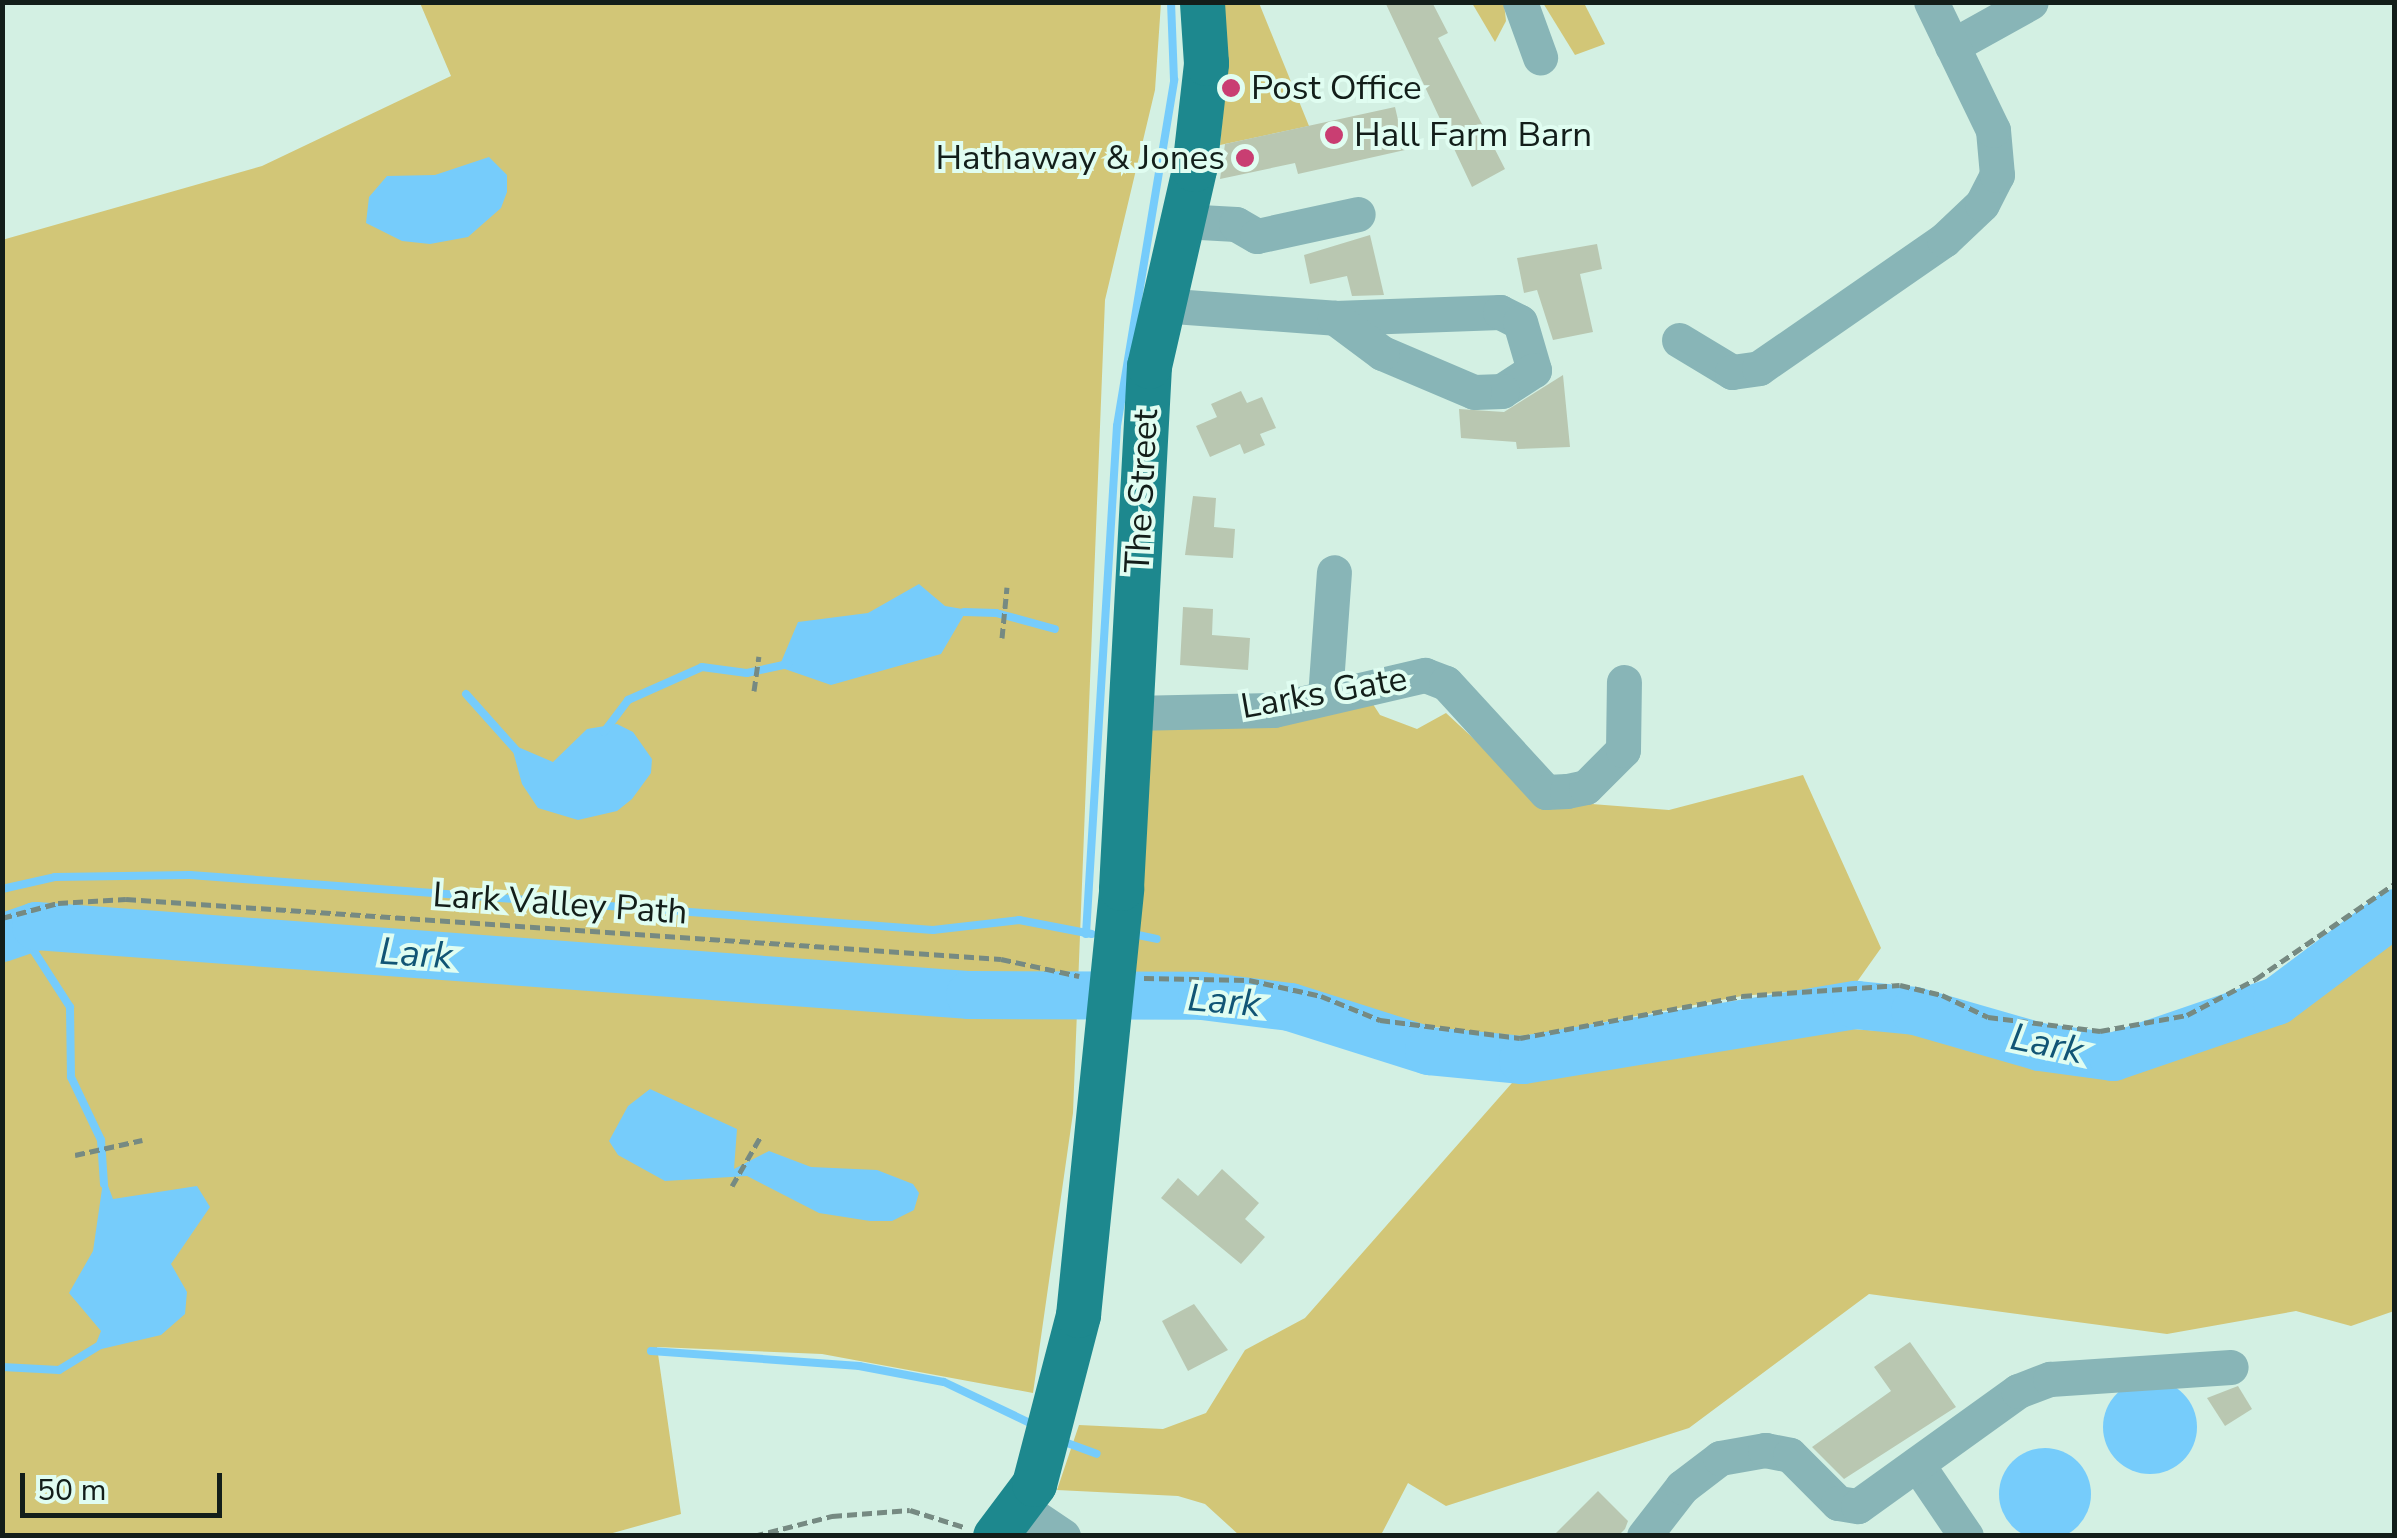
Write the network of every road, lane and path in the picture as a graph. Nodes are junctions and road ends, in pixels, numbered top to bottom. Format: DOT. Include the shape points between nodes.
graph roads {
  1 [pos="1202,2"];
  2 [pos="1520,2"];
  3 [pos="2031,2"];
  4 [pos="1940,22"];
  5 [pos="1540,57"];
  6 [pos="1358,214"];
  7 [pos="1182,221"];
  8 [pos="1160,304"];
  9 [pos="1335,318"];
  10 [pos="1679,340"];
  11 [pos="1334,572"];
  12 [pos="1006,586"];
  13 [pos="1002,638"];
  14 [pos="759,656"];
  15 [pos="1624,682"];
  16 [pos="754,692"];
  17 [pos="1325,697"];
  18 [pos="1132,713"];
  19 [pos="2394,884"];
  20 [pos="2,918"];
  21 [pos="1112,989"];
  22 [pos="761,1136"];
  23 [pos="142,1140"];
  24 [pos="75,1156"];
  25 [pos="733,1182"];
  26 [pos="2231,1367"];
  27 [pos="1917,1464"];
  28 [pos="1008,1522"];
  29 [pos="754,1536"];
  30 [pos="974,1536"];
  31 [pos="1063,1536"];
  32 [pos="1644,1536"];
  33 [pos="1966,1536"];
  1 -- 7 [label="main road, The Street" via="1202,114"];
  2 -- 5 [label="street"];
  3 -- 4 [label="street"];
  4 -- 10 [label="street" via="1993,130 1997,174 1982,204 1944,240 1759,368 1732,372"];
  6 -- 7 [label="street" via="1256,236 1236,224"];
  7 -- 8 [label="main road, The Street"];
  8 -- 9 [label="street"];
  8 -- 18 [label="main road, The Street" via="1144,429"];
  9 -- 9 [label="street" via="1382,352 1474,392 1502,390 1534,370 1520,322 1500,312"];
  11 -- 17 [label="street"];
  12 -- 13 [label="path"];
  14 -- 16 [label="path"];
  15 -- 17 [label="street, Larks Gate" via="1623,750 1586,787 1567,791 1546,792 1446,683 1425,674"];
  17 -- 18 [label="street, Larks Gate" via="1274,710"];
  18 -- 21 [label="main road, The Street"];
  19 -- 21 [label="path, Lark Valley Path" via="2256,979 2187,1015 2100,1031 1988,1017 1900,985 1742,996 1520,1038 1380,1020 1321,996 1250,980"];
  20 -- 21 [label="path, Lark Valley Path" via="58,903 126,899 1001,959"];
  21 -- 28 [label="main road, The Street" via="1078,1315 1049,1441"];
  22 -- 25 [label="path"];
  23 -- 24 [label="path"];
  26 -- 27 [label="street" via="2050,1378 2018,1391"];
  27 -- 32 [label="street" via="1858,1506 1847,1506 1790,1455 1764,1450 1720,1458 1682,1487"];
  27 -- 33 [label="street"];
  28 -- 31 [label="street"];
  29 -- 30 [label="path" via="832,1516 910,1510"];
}
